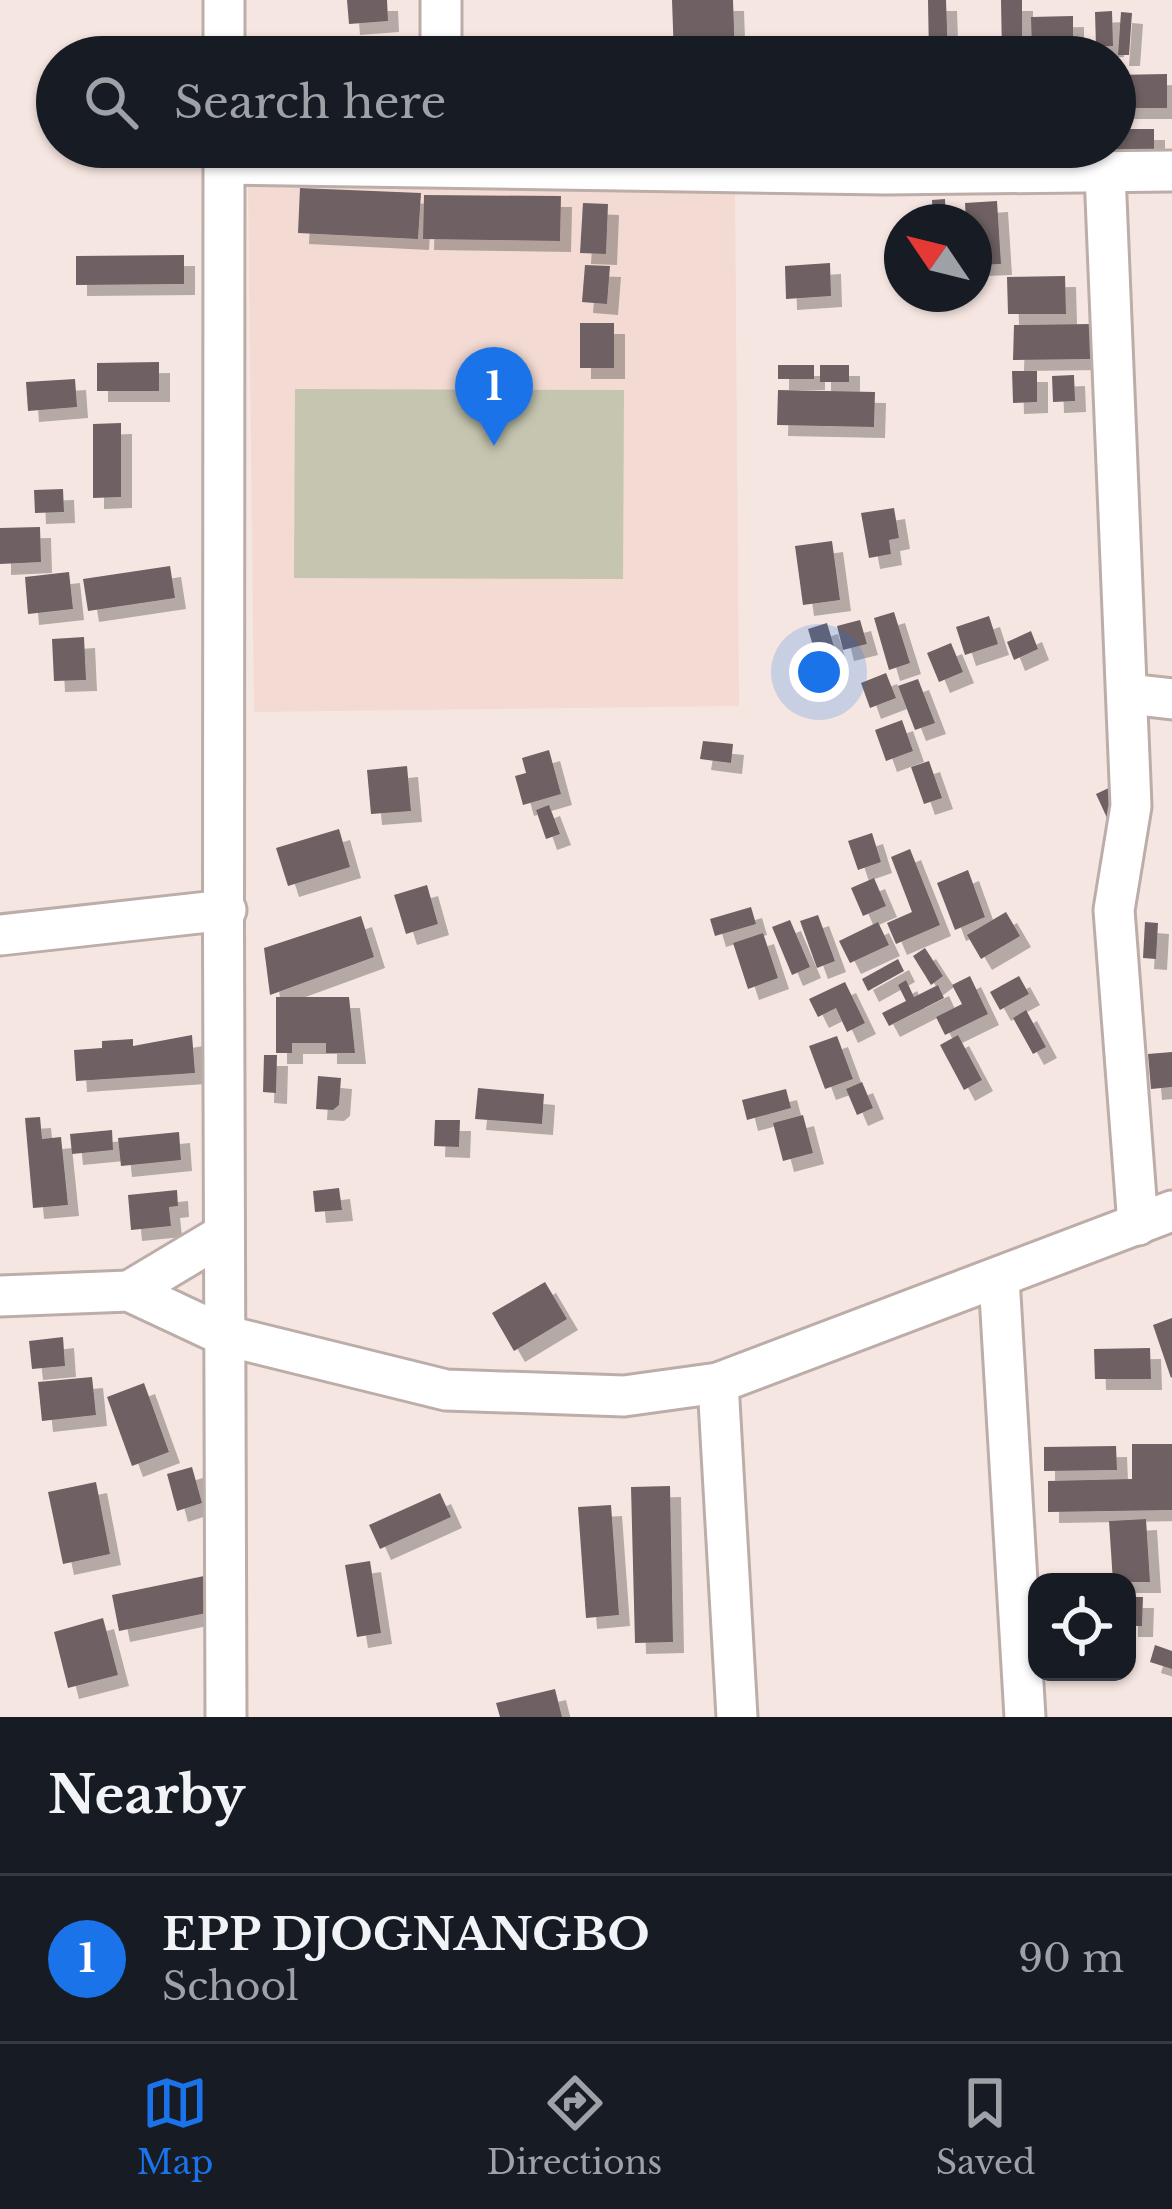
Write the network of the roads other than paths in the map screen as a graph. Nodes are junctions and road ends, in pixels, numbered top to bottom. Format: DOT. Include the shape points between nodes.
graph roads {
  1 [pos="224,0"];
  2 [pos="441,0"];
  3 [pos="224,36"];
  4 [pos="441,36"];
  5 [pos="224,168"];
  6 [pos="884,168"];
  7 [pos="1172,171"];
  8 [pos="1105,173"];
  9 [pos="1129,694"];
  10 [pos="1172,699"];
  11 [pos="226,910"];
  12 [pos="0,934"];
  13 [pos="1155,1218"];
  14 [pos="221,1236"];
  15 [pos="998,1278"];
  16 [pos="129,1291"];
  17 [pos="4,1302"];
  18 [pos="223,1335"];
  19 [pos="718,1383"];
  20 [pos="226,1717"];
  21 [pos="737,1717"];
  22 [pos="1025,1717"];
  1 -- 3 [label="street"];
  2 -- 4 [label="street"];
  5 -- 11 [label="street"];
  6 -- 8 [label="street"];
  7 -- 8 [label="street"];
  8 -- 9 [label="street"];
  9 -- 10 [label="street"];
  9 -- 13 [label="street" via="1132,806 1114,910"];
  11 -- 12 [label="street"];
  11 -- 14 [label="street"];
  13 -- 15 [label="street"];
  14 -- 16 [label="street"];
  14 -- 18 [label="street"];
  15 -- 19 [label="street"];
  15 -- 22 [label="street"];
  16 -- 17 [label="street"];
  16 -- 18 [label="street"];
  18 -- 19 [label="street" via="446,1390 624,1396"];
  18 -- 20 [label="street"];
  19 -- 21 [label="street"];
}
